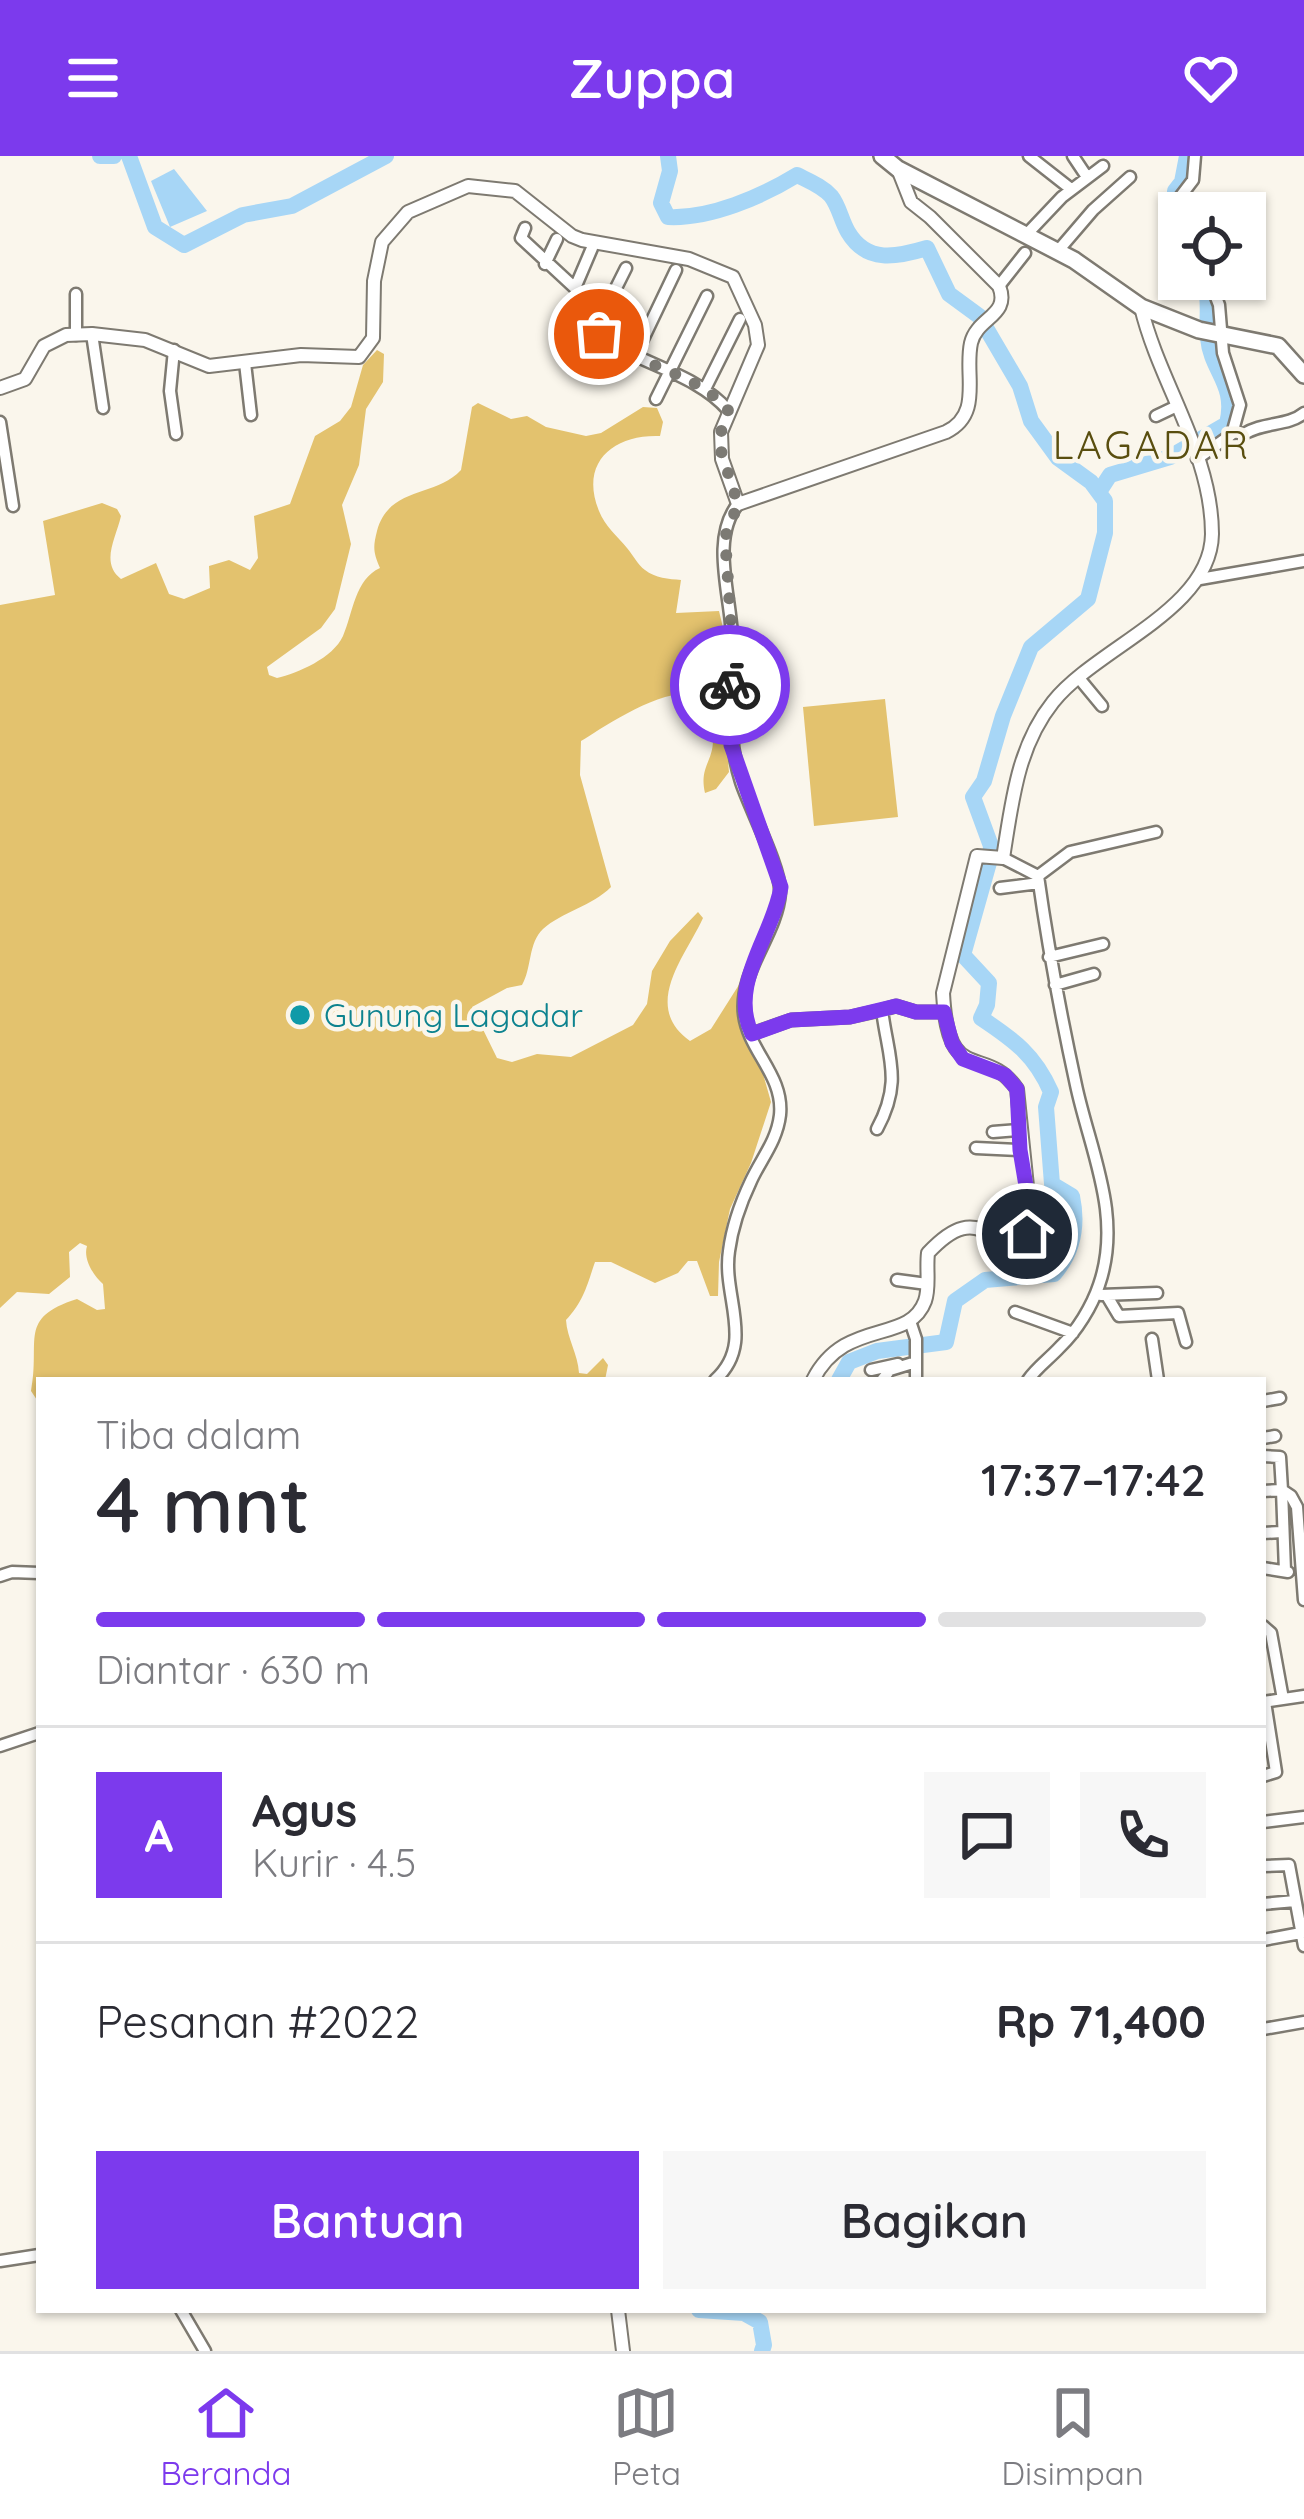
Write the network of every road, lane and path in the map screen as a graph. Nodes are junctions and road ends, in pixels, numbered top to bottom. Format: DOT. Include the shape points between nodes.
graph roads {
  1 [pos="882,156"];
  2 [pos="1030,156"];
  3 [pos="1072,156"];
  4 [pos="1195,156"];
  5 [pos="1103,166"];
  6 [pos="898,169"];
  7 [pos="1087,177"];
  8 [pos="1130,177"];
  9 [pos="1071,189"];
  10 [pos="1184,192"];
  11 [pos="524,227"];
  12 [pos="1027,235"];
  13 [pos="557,239"];
  14 [pos="592,248"];
  15 [pos="1057,252"];
  16 [pos="1025,253"];
  17 [pos="545,264"];
  18 [pos="626,268"];
  19 [pos="676,270"];
  20 [pos="999,286"];
  21 [pos="575,288"];
  22 [pos="76,294"];
  23 [pos="707,296"];
  24 [pos="1217,300"];
  25 [pos="1141,307"];
  26 [pos="740,319"];
  27 [pos="599,330"];
  28 [pos="1210,333"];
  29 [pos="76,334"];
  30 [pos="92,334"];
  31 [pos="174,350"];
  32 [pos="634,358"];
  33 [pos="245,363"];
  34 [pos="670,373"];
  35 [pos="1304,374"];
  36 [pos="0,388"];
  37 [pos="705,389"];
  38 [pos="656,399"];
  39 [pos="1177,406"];
  40 [pos="103,408"];
  41 [pos="728,410"];
  42 [pos="1304,413"];
  43 [pos="251,415"];
  44 [pos="1156,416"];
  45 [pos="0,422"];
  46 [pos="1234,430"];
  47 [pos="176,434"];
  48 [pos="1194,449"];
  49 [pos="738,504"];
  50 [pos="13,506"];
  51 [pos="1304,561"];
  52 [pos="1200,579"];
  53 [pos="1078,677"];
  54 [pos="1102,706"];
  55 [pos="1156,832"];
  56 [pos="997,857"];
  57 [pos="1039,879"];
  58 [pos="1000,888"];
  59 [pos="1103,944"];
  60 [pos="1049,957"];
  61 [pos="1094,974"];
  62 [pos="1055,986"];
  63 [pos="882,1010"];
  64 [pos="939,1011"];
  65 [pos="752,1034"];
  66 [pos="877,1129"];
  67 [pos="1015,1130"];
  68 [pos="993,1132"];
  69 [pos="976,1148"];
  70 [pos="1016,1151"];
  71 [pos="897,1280"];
  72 [pos="921,1283"];
  73 [pos="1157,1293"];
  74 [pos="1101,1295"];
  75 [pos="1015,1312"];
  76 [pos="910,1321"];
  77 [pos="1073,1333"];
  78 [pos="1152,1339"];
  79 [pos="1186,1342"];
  80 [pos="916,1362"];
  81 [pos="901,1365"];
  82 [pos="872,1370"];
  83 [pos="718,1377"];
  84 [pos="815,1377"];
  85 [pos="886,1377"];
  86 [pos="916,1377"];
  87 [pos="1031,1377"];
  88 [pos="1158,1377"];
  89 [pos="1280,1398"];
  90 [pos="1266,1401"];
  91 [pos="1266,1456"];
  92 [pos="1282,1490"];
  93 [pos="1266,1491"];
  94 [pos="1282,1532"];
  95 [pos="1266,1533"];
  96 [pos="1266,1568"];
  97 [pos="1285,1571"];
  98 [pos="36,1573"];
  99 [pos="0,1576"];
  100 [pos="1303,1576"];
  101 [pos="1304,1600"];
  102 [pos="1266,1627"];
  103 [pos="1277,1663"];
  104 [pos="1266,1665"];
  105 [pos="1304,1696"];
  106 [pos="1283,1699"];
  107 [pos="1266,1702"];
  108 [pos="36,1734"];
  109 [pos="1267,1739"];
  110 [pos="0,1746"];
  111 [pos="1266,1775"];
  112 [pos="1304,1817"];
  113 [pos="1266,1822"];
  114 [pos="1266,1866"];
  115 [pos="1295,1901"];
  116 [pos="1266,1904"];
  117 [pos="1266,1940"];
  118 [pos="1303,1940"];
  119 [pos="1304,2022"];
  120 [pos="1266,2028"];
  121 [pos="36,2255"];
  122 [pos="0,2261"];
  123 [pos="183,2313"];
  124 [pos="618,2313"];
  125 [pos="205,2351"];
  126 [pos="623,2351"];
  1 -- 6 [label="main road"];
  2 -- 9 [label="street"];
  3 -- 7 [label="street"];
  4 -- 10 [label="street"];
  5 -- 7 [label="street"];
  6 -- 12 [label="main road"];
  6 -- 20 [label="street" via="911,202"];
  7 -- 9 [label="street"];
  8 -- 15 [label="street"];
  9 -- 12 [label="street"];
  11 -- 17 [label="street" via="523,242"];
  12 -- 15 [label="main road"];
  13 -- 17 [label="street"];
  14 -- 21 [label="street"];
  15 -- 25 [label="main road"];
  16 -- 20 [label="street"];
  17 -- 21 [label="street"];
  18 -- 27 [label="street"];
  19 -- 32 [label="street"];
  20 -- 49 [label="street" via="1003,304 972,340 969,402 958,425"];
  21 -- 27 [label="street"];
  22 -- 29 [label="street"];
  23 -- 34 [label="street"];
  24 -- 28 [label="street"];
  25 -- 28 [label="main road"];
  25 -- 39 [label="street"];
  26 -- 37 [label="street"];
  27 -- 32 [label="street"];
  28 -- 35 [label="main road" via="1278,346"];
  28 -- 46 [label="street" via="1240,400"];
  29 -- 30 [label="street"];
  29 -- 36 [label="street" via="53,338 25,379"];
  30 -- 31 [label="street"];
  30 -- 40 [label="street"];
  31 -- 33 [label="street" via="209,366"];
  31 -- 47 [label="street"];
  32 -- 34 [label="street"];
  33 -- 41 [label="street" via="362,355 374,332 378,249 390,231 434,198 467,186 496,187 515,191 572,236 689,259 733,277 758,345"];
  33 -- 43 [label="street"];
  34 -- 37 [label="street"];
  34 -- 38 [label="street"];
  37 -- 41 [label="street"];
  39 -- 44 [label="street"];
  39 -- 48 [label="street"];
  41 -- 49 [label="street" via="721,451"];
  42 -- 46 [label="street" via="1242,435"];
  45 -- 50 [label="street"];
  46 -- 48 [label="street"];
  48 -- 52 [label="street" via="1212,533"];
  49 -- 65 [label="street" via="725,537 729,736 781,887 748,980 744,1016"];
  51 -- 52 [label="street"];
  52 -- 53 [label="street"];
  53 -- 54 [label="street"];
  53 -- 56 [label="street" via="1052,704 1023,757"];
  55 -- 57 [label="street" via="1070,852"];
  56 -- 57 [label="street"];
  56 -- 64 [label="street" via="977,856"];
  57 -- 58 [label="street"];
  57 -- 60 [label="street"];
  59 -- 60 [label="street"];
  60 -- 62 [label="street"];
  61 -- 62 [label="street"];
  62 -- 74 [label="street" via="1104,1184"];
  63 -- 64 [label="street"];
  63 -- 65 [label="street" via="791,1020"];
  63 -- 66 [label="street" via="893,1096"];
  64 -- 67 [label="street" via="963,1059 1014,1084"];
  65 -- 83 [label="street" via="780,1113 729,1248 737,1340"];
  67 -- 68 [label="street"];
  67 -- 70 [label="street"];
  69 -- 70 [label="street"];
  70 -- 72 [label="street" via="1031,1216 1027,1234 963,1227 928,1253"];
  71 -- 72 [label="street"];
  72 -- 76 [label="street" via="925,1302"];
  73 -- 74 [label="street"];
  74 -- 77 [label="street"];
  74 -- 79 [label="street" via="1119,1316 1178,1313"];
  75 -- 77 [label="street"];
  76 -- 80 [label="street"];
  76 -- 84 [label="street" via="837,1348"];
  77 -- 87 [label="street"];
  78 -- 88 [label="street"];
  80 -- 81 [label="street"];
  80 -- 86 [label="street"];
  81 -- 82 [label="street"];
  81 -- 85 [label="street"];
  89 -- 90 [label="street"];
  91 -- 92 [label="street" via="1280,1456"];
  92 -- 93 [label="street"];
  92 -- 94 [label="street"];
  92 -- 100 [label="street" via="1297,1507"];
  94 -- 95 [label="street"];
  94 -- 97 [label="street"];
  96 -- 97 [label="street"];
  97 -- 100 [label="street"];
  98 -- 99 [label="street"];
  100 -- 101 [label="street"];
  102 -- 103 [label="street"];
  103 -- 104 [label="street"];
  103 -- 106 [label="street"];
  105 -- 106 [label="street"];
  106 -- 107 [label="street"];
  108 -- 110 [label="street"];
  109 -- 111 [label="street" via="1276,1772"];
  112 -- 113 [label="street"];
  114 -- 115 [label="street" via="1289,1864"];
  115 -- 116 [label="street"];
  115 -- 118 [label="street"];
  117 -- 118 [label="street"];
  119 -- 120 [label="street"];
  121 -- 122 [label="street"];
  123 -- 125 [label="street"];
  124 -- 126 [label="street"];
}
